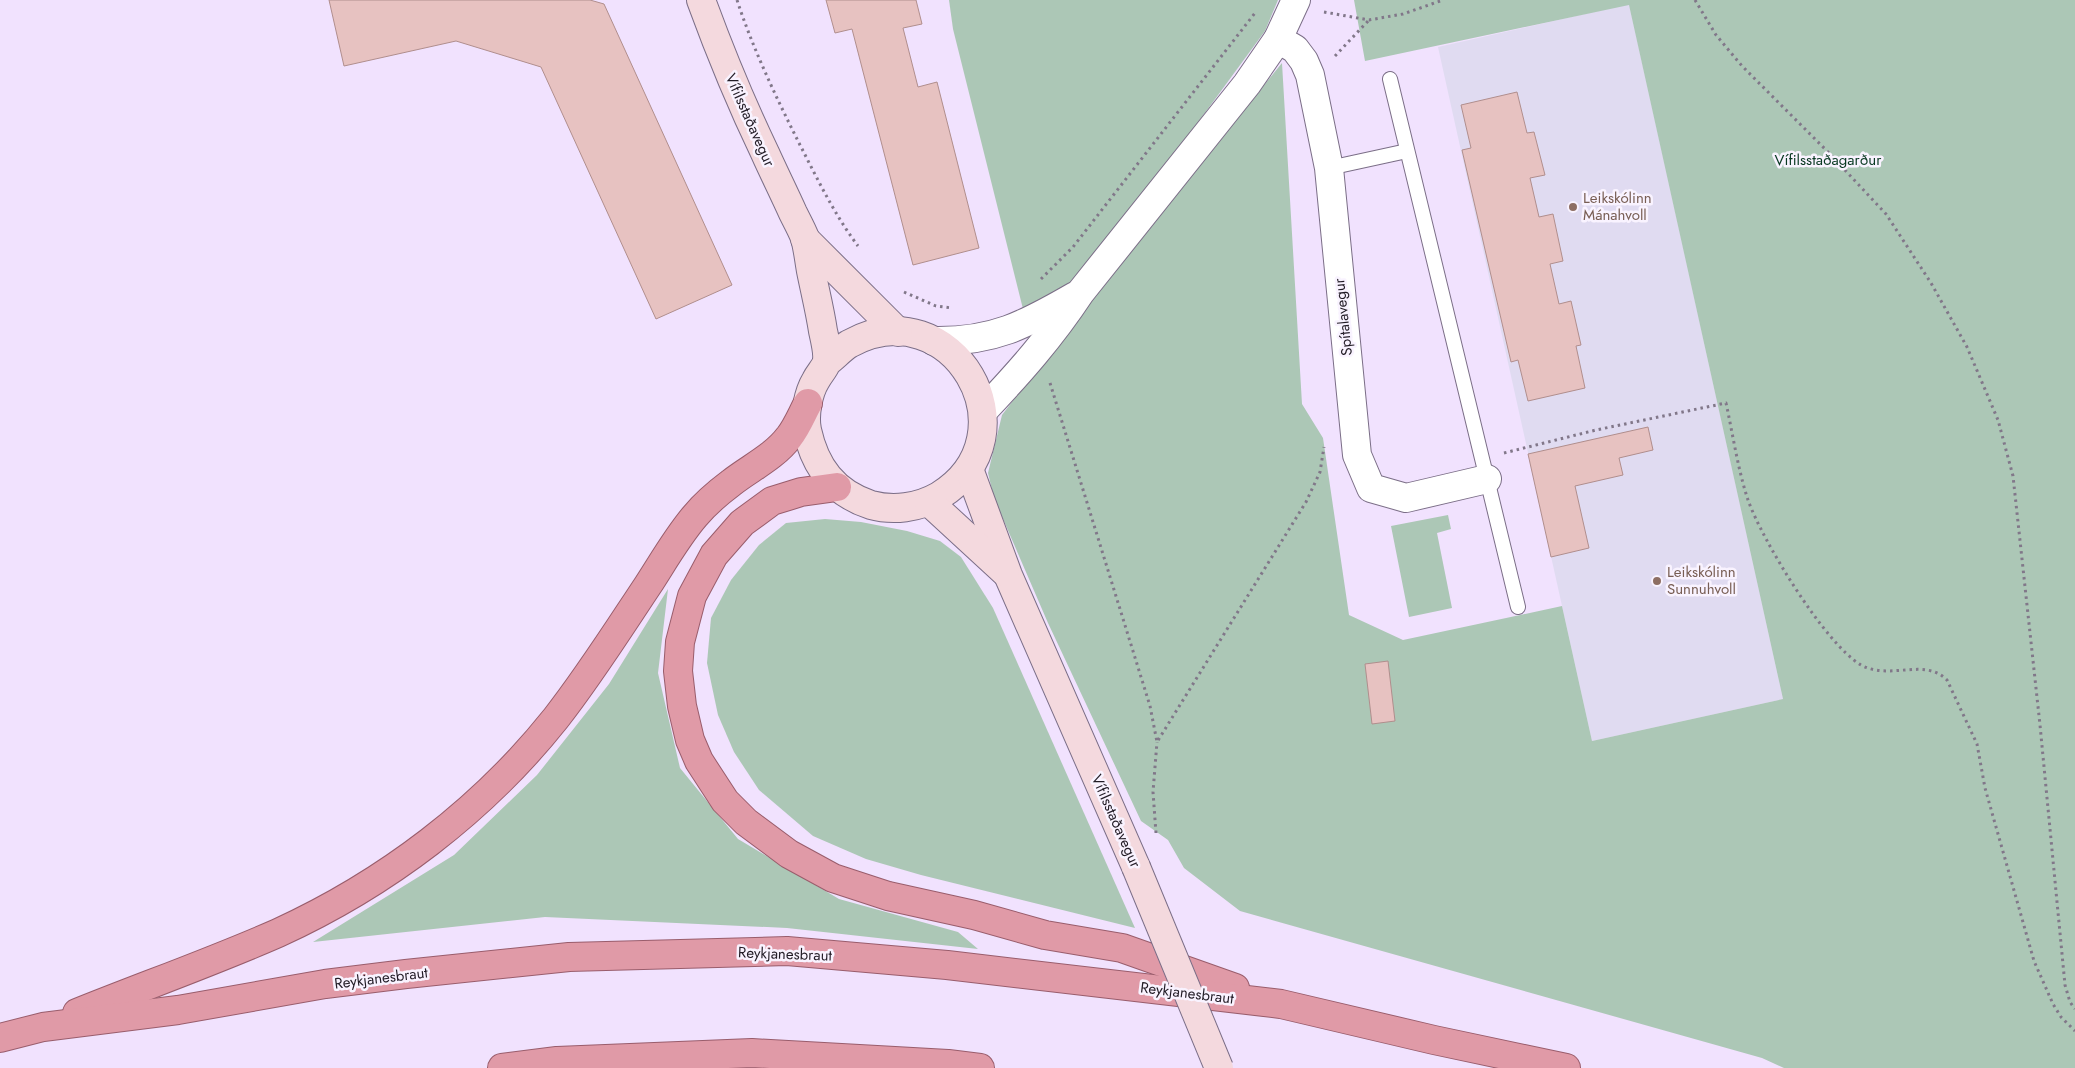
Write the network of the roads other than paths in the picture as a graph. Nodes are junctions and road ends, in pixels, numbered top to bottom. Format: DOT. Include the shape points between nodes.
graph roads {
  1 [pos="701,0"];
  2 [pos="1296,0"];
  3 [pos="1278,39"];
  4 [pos="1390,79"];
  5 [pos="1407,151"];
  6 [pos="1329,168"];
  7 [pos="805,238"];
  8 [pos="1080,293"];
  9 [pos="898,332"];
  10 [pos="934,341"];
  11 [pos="827,362"];
  12 [pos="808,403"];
  13 [pos="983,411"];
  14 [pos="968,469"];
  15 [pos="1484,469"];
  16 [pos="837,487"];
  17 [pos="929,502"];
  18 [pos="1008,575"];
  19 [pos="1518,607"];
  20 [pos="1281,1004"];
  21 [pos="43,1027"];
  22 [pos="0,1038"];
  23 [pos="502,1068"];
  24 [pos="980,1068"];
  25 [pos="1220,1068"];
  26 [pos="1566,1068"];
  1 -- 7 [label="main road, Vífilsstaðavegur" via="721,54"];
  2 -- 3 [label="street"];
  3 -- 6 [label="street, Spítalavegur" via="1295,49 1304,61"];
  3 -- 8 [label="street"];
  4 -- 5 [label="lane"];
  5 -- 6 [label="lane"];
  5 -- 15 [label="lane"];
  6 -- 15 [label="street, Spítalavegur" via="1357,455 1370,488 1406,498"];
  7 -- 9 [label="main road, Vífilsstaðavegur"];
  7 -- 11 [label="main road, Vífilsstaðavegur"];
  8 -- 10 [label="street" via="1011,330 978,339"];
  8 -- 13 [label="street" via="1032,359"];
  9 -- 10 [label="main road" via="917,334"];
  9 -- 11 [label="main road" via="872,334 847,345"];
  10 -- 13 [label="main road" via="953,353 968,370 978,390"];
  11 -- 12 [label="main road" via="815,381"];
  12 -- 16 [label="main road" via="806,426 811,449 821,470"];
  12 -- 21 [label="highway" via="789,438 696,516 556,718 523,757 448,828 364,887 304,920"];
  13 -- 14 [label="main road" via="981,441"];
  14 -- 17 [label="main road" via="951,488"];
  14 -- 18 [label="main road, Vífilsstaðavegur"];
  15 -- 19 [label="lane"];
  16 -- 17 [label="main road" via="857,500 881,508 905,508"];
  16 -- 20 [label="highway" via="801,492 772,502 742,524 714,555 692,596 680,642 678,671 682,706 698,761 725,801 746,822 790,854 833,878 888,896 1045,934 1122,948"];
  17 -- 18 [label="main road, Vífilsstaðavegur"];
  18 -- 25 [label="main road, Vífilsstaðavegur, bridge"];
  20 -- 21 [label="highway, Reykjanesbraut" via="947,964 778,951 570,957 325,984 178,1010"];
  20 -- 26 [label="highway, Reykjanesbraut"];
  21 -- 22 [label="highway, Reykjanesbraut"];
  23 -- 24 [label="highway" via="556,1061 752,1054"];
}
